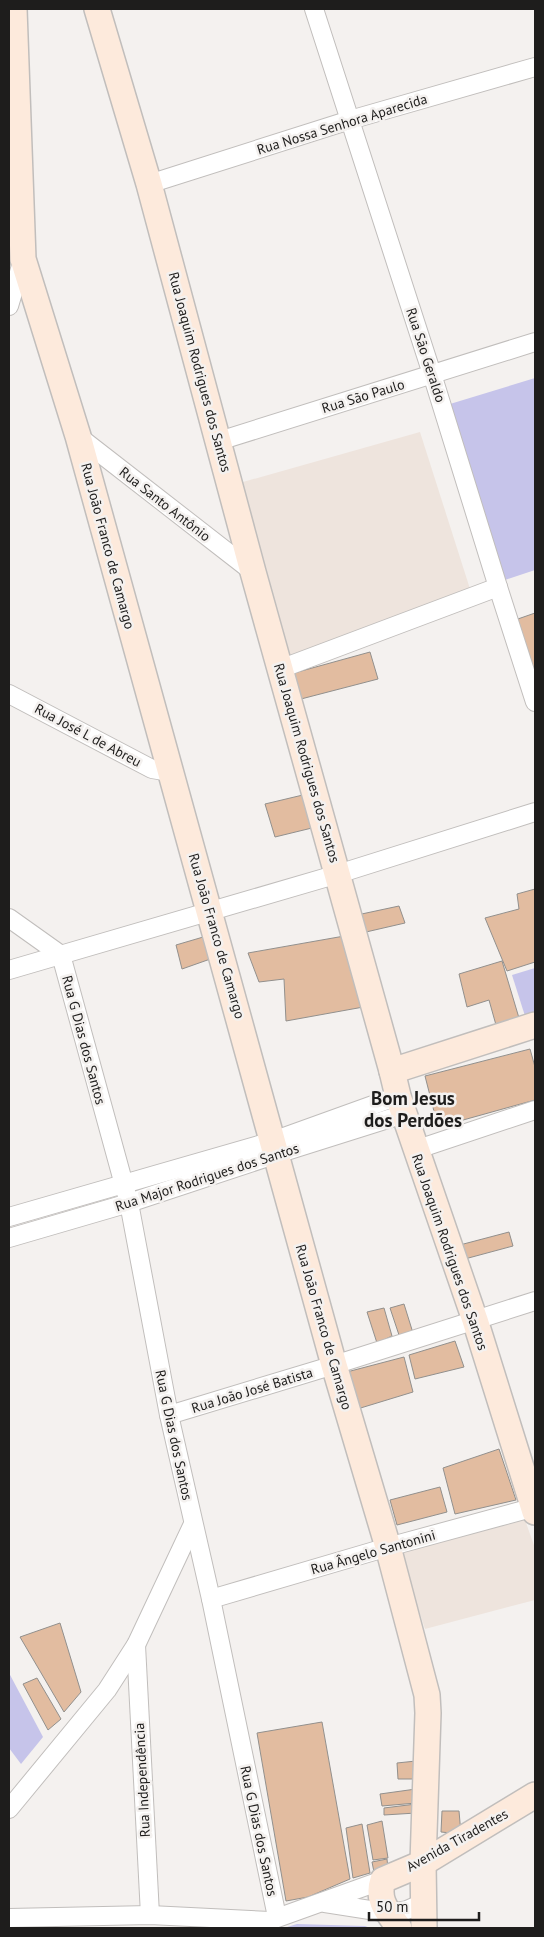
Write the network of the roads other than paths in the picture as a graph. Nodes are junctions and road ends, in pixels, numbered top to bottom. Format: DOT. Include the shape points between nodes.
graph roads {
  1 [pos="14,9"];
  2 [pos="97,9"];
  3 [pos="314,9"];
  4 [pos="535,67"];
  5 [pos="350,120"];
  6 [pos="149,184"];
  7 [pos="24,259"];
  8 [pos="9,306"];
  9 [pos="535,342"];
  10 [pos="432,374"];
  11 [pos="78,436"];
  12 [pos="219,441"];
  13 [pos="253,572"];
  14 [pos="498,587"];
  15 [pos="280,669"];
  16 [pos="9,694"];
  17 [pos="535,702"];
  18 [pos="170,772"];
  19 [pos="535,812"];
  20 [pos="338,874"];
  21 [pos="210,912"];
  22 [pos="9,918"];
  23 [pos="61,955"];
  24 [pos="9,970"];
  25 [pos="535,1025"];
  26 [pos="392,1071"];
  27 [pos="401,1105"];
  28 [pos="535,1110"];
  29 [pos="275,1147"];
  30 [pos="415,1150"];
  31 [pos="123,1184"];
  32 [pos="129,1204"];
  33 [pos="9,1217"];
  34 [pos="9,1238"];
  35 [pos="535,1301"];
  36 [pos="475,1320"];
  37 [pos="334,1365"];
  38 [pos="169,1415"];
  39 [pos="535,1509"];
  40 [pos="193,1524"];
  41 [pos="388,1547"];
  42 [pos="211,1599"];
  43 [pos="136,1645"];
  44 [pos="535,1795"];
  45 [pos="9,1809"];
  46 [pos="423,1863"];
  47 [pos="383,1880"];
  48 [pos="322,1903"];
  49 [pos="423,1903"];
  50 [pos="150,1915"];
  51 [pos="9,1918"];
  52 [pos="274,1919"];
  53 [pos="394,1921"];
  54 [pos="250,1928"];
  55 [pos="424,1928"];
  1 -- 7 [label="street, Rua João Franco de Camargo"];
  2 -- 6 [label="street, Rua Joaquim Rodrigues dos Santos"];
  3 -- 5 [label="street, Rua São Geraldo"];
  4 -- 5 [label="street, Rua Nossa Senhora Aparecida"];
  5 -- 6 [label="street, Rua Nossa Senhora Aparecida"];
  5 -- 10 [label="street, Rua São Geraldo"];
  6 -- 12 [label="street, Rua Joaquim Rodrigues dos Santos"];
  7 -- 8 [label="street"];
  7 -- 11 [label="street, Rua João Franco de Camargo"];
  9 -- 10 [label="street, Rua São Paulo"];
  10 -- 12 [label="street, Rua São Paulo"];
  10 -- 14 [label="street, Rua São Geraldo"];
  11 -- 13 [label="street, Rua Santo Antônio"];
  11 -- 18 [label="street, Rua João Franco de Camargo"];
  12 -- 13 [label="street, Rua Joaquim Rodrigues dos Santos"];
  13 -- 15 [label="street, Rua Joaquim Rodrigues dos Santos"];
  14 -- 15 [label="street"];
  14 -- 17 [label="street, Rua São Geraldo"];
  15 -- 20 [label="street, Rua Joaquim Rodrigues dos Santos"];
  16 -- 18 [label="street, Rua José L de Abreu" via="152,768"];
  18 -- 21 [label="street, Rua João Franco de Camargo"];
  19 -- 20 [label="street"];
  20 -- 21 [label="street"];
  20 -- 26 [label="street, Rua Joaquim Rodrigues dos Santos"];
  21 -- 23 [label="street"];
  21 -- 29 [label="street, Rua João Franco de Camargo"];
  22 -- 23 [label="street"];
  23 -- 24 [label="street"];
  23 -- 31 [label="street, Rua G Dias dos Santos"];
  25 -- 26 [label="street"];
  26 -- 27 [label="street, Rua Joaquim Rodrigues dos Santos"];
  27 -- 29 [label="street, Rua Major Rodrigues dos Santos"];
  27 -- 30 [label="street, Rua Joaquim Rodrigues dos Santos"];
  28 -- 30 [label="street"];
  29 -- 31 [label="street, Rua Major Rodrigues dos Santos"];
  29 -- 32 [label="street, Rua Major Rodrigues dos Santos"];
  29 -- 37 [label="street, Rua João Franco de Camargo"];
  30 -- 36 [label="street, Rua Joaquim Rodrigues dos Santos"];
  31 -- 32 [label="street, Rua G Dias dos Santos"];
  31 -- 33 [label="street, Rua Major Rodrigues dos Santos"];
  32 -- 34 [label="street, Rua Major Rodrigues dos Santos"];
  32 -- 38 [label="street, Rua G Dias dos Santos"];
  35 -- 36 [label="street, Rua João José Batista"];
  36 -- 37 [label="street, Rua João José Batista"];
  36 -- 39 [label="street, Rua Joaquim Rodrigues dos Santos"];
  37 -- 38 [label="street, Rua João José Batista"];
  37 -- 41 [label="street, Rua João Franco de Camargo"];
  38 -- 40 [label="street, Rua G Dias dos Santos"];
  39 -- 41 [label="street, Rua Ângelo Santonini"];
  40 -- 42 [label="street, Rua G Dias dos Santos"];
  40 -- 43 [label="street"];
  41 -- 42 [label="street, Rua Ângelo Santonini"];
  41 -- 46 [label="street, Rua João Franco de Camargo" via="427,1695"];
  42 -- 52 [label="street, Rua G Dias dos Santos"];
  43 -- 45 [label="street" via="107,1690"];
  43 -- 50 [label="street, Rua Independência"];
  44 -- 46 [label="street, Avenida Tiradentes"];
  46 -- 47 [label="street, Avenida Tiradentes"];
  46 -- 49 [label="street, Rua João Franco de Camargo"];
  47 -- 48 [label="street, Avenida Tiradentes"];
  47 -- 53 [label="street" via="381,1901"];
  48 -- 52 [label="street, Avenida Tiradentes"];
  48 -- 53 [label="street, Avenida Tiradentes" via="352,1906"];
  49 -- 53 [label="street, Avenida Tiradentes"];
  49 -- 55 [label="street, Rua João Franco de Camargo"];
  50 -- 51 [label="street, Avenida Tiradentes"];
  50 -- 52 [label="street, Avenida Tiradentes"];
  52 -- 54 [label="street, Avenida Tiradentes"];
}
